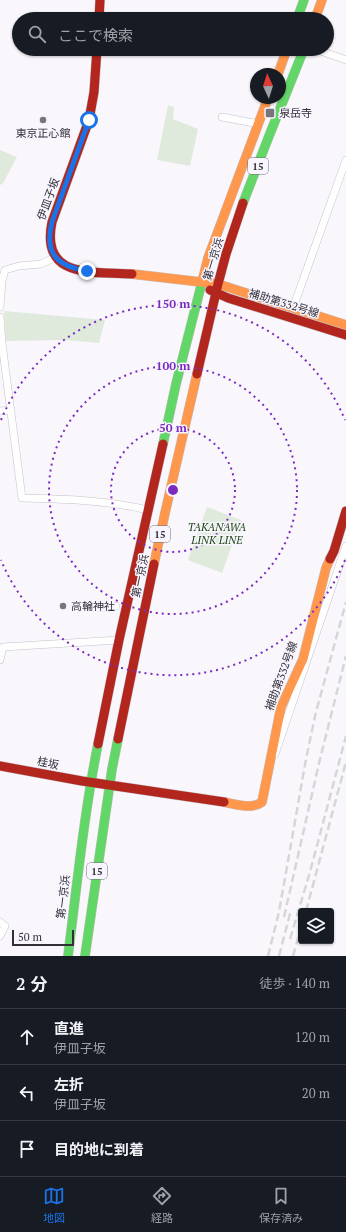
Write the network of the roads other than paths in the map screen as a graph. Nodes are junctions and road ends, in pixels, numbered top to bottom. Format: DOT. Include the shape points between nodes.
graph roads {
  1 [pos="100,0"];
  2 [pos="304,0"];
  3 [pos="322,0"];
  4 [pos="99,12"];
  5 [pos="300,12"];
  6 [pos="318,12"];
  7 [pos="97,56"];
  8 [pos="284,56"];
  9 [pos="301,56"];
  10 [pos="334,56"];
  11 [pos="346,60"];
  12 [pos="280,68"];
  13 [pos="266,104"];
  14 [pos="222,117"];
  15 [pos="259,124"];
  16 [pos="346,160"];
  17 [pos="56,257"];
  18 [pos="202,283"];
  19 [pos="216,289"];
  20 [pos="0,307"];
  21 [pos="0,317"];
  22 [pos="346,326"];
  23 [pos="346,335"];
  24 [pos="11,410"];
  25 [pos="0,411"];
  26 [pos="148,510"];
  27 [pos="346,511"];
  28 [pos="346,546"];
  29 [pos="116,606"];
  30 [pos="95,608"];
  31 [pos="119,640"];
  32 [pos="0,660"];
  33 [pos="110,732"];
  34 [pos="0,766"];
  35 [pos="91,783"];
  36 [pos="108,785"];
  37 [pos="258,805"];
  38 [pos="0,922"];
  39 [pos="0,936"];
  40 [pos="68,956"];
  41 [pos="85,956"];
  1 -- 4 [label="main road"];
  2 -- 5 [label="main road"];
  3 -- 6 [label="main road"];
  7 -- 17 [label="main road, 伊皿子坂" via="89,120 50,231 49,241"];
  8 -- 12 [label="main road"];
  9 -- 19 [label="main road, 第一京浜 / 15" via="249,188"];
  10 -- 11 [label="street"];
  13 -- 15 [label="main road, 第一京浜 / 15"];
  14 -- 15 [label="street"];
  15 -- 18 [label="main road, 第一京浜 / 15" via="208,258"];
  16 -- 19 [label="street" via="294,308"];
  17 -- 18 [label="main road" via="66,266 79,270"];
  17 -- 20 [label="street" via="41,264 5,270"];
  18 -- 19 [label="main road"];
  18 -- 26 [label="main road, 第一京浜 / 15"];
  19 -- 22 [label="main road, 補助第332号線"];
  19 -- 23 [label="main road, 補助第332号線"];
  19 -- 33 [label="main road, 第一京浜 / 15" via="165,513"];
  21 -- 24 [label="street"];
  24 -- 25 [label="street"];
  24 -- 26 [label="street" via="22,498 73,499"];
  26 -- 31 [label="main road, 第一京浜 / 15"];
  27 -- 37 [label="main road, 補助第332号線" via="326,568 303,658 281,707 262,802"];
  28 -- 37 [label="street"];
  29 -- 30 [label="street"];
  31 -- 32 [label="street" via="3,647"];
  31 -- 33 [label="main road, 第一京浜 / 15"];
  33 -- 35 [label="main road, 第一京浜 / 15"];
  33 -- 36 [label="main road, 第一京浜 / 15"];
  34 -- 35 [label="main road, 桂坂"];
  35 -- 36 [label="main road, 桂坂"];
  35 -- 40 [label="main road, 第一京浜 / 15"];
  36 -- 37 [label="main road, 桂坂"];
  36 -- 41 [label="main road, 第一京浜 / 15"];
  38 -- 39 [label="street" via="5,926"];
}
